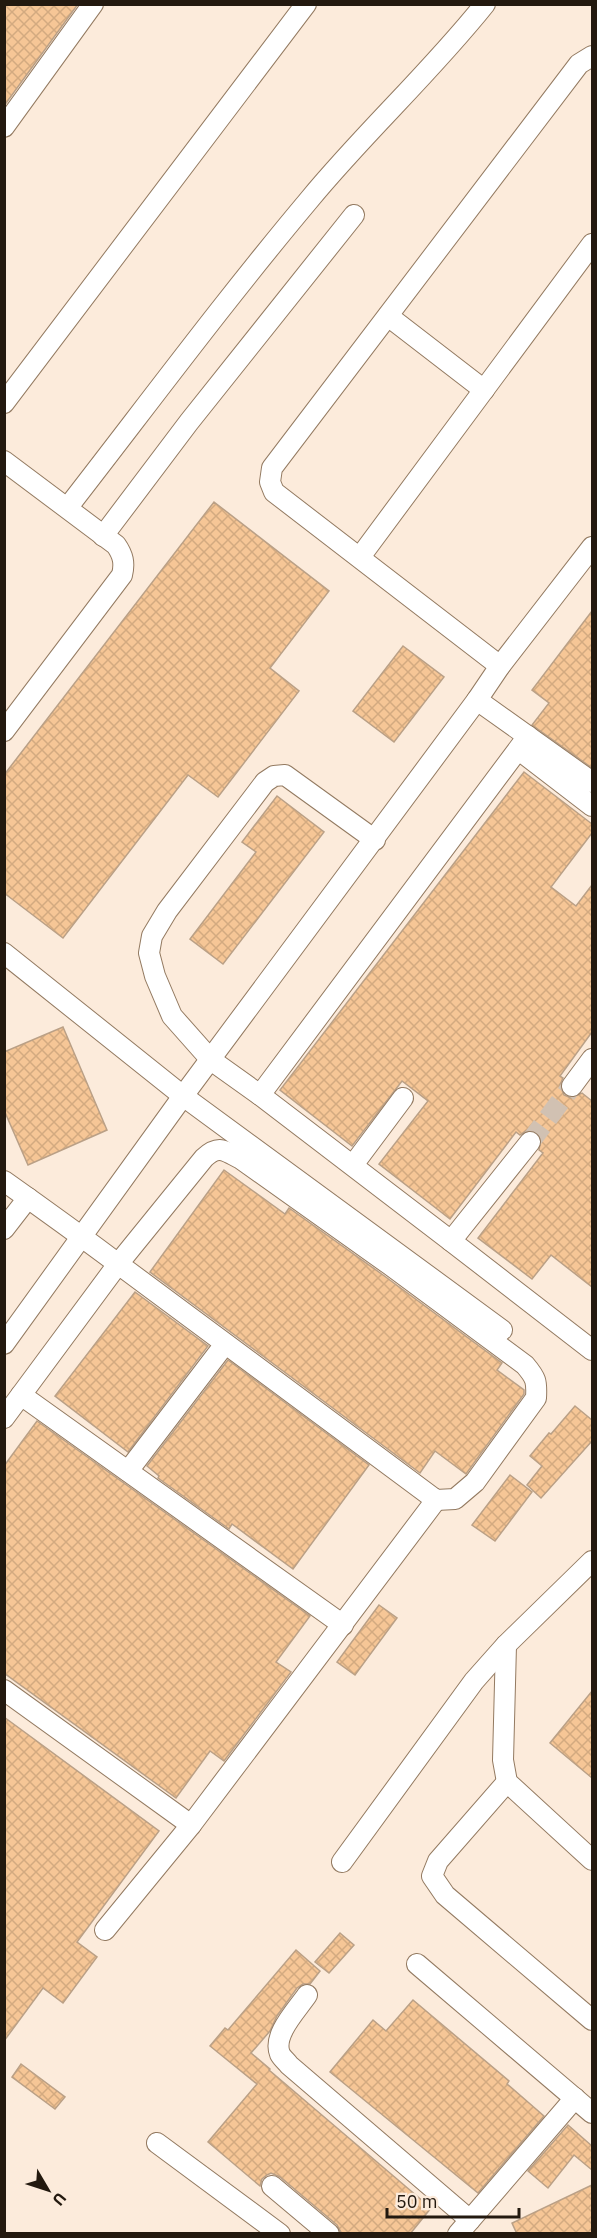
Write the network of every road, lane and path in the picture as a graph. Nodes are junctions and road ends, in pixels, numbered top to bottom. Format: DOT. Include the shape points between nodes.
graph roads {
  1 [pos="93,4"];
  2 [pos="306,4"];
  3 [pos="485,4"];
  4 [pos="592,56"];
  5 [pos="4,127"];
  6 [pos="354,214"];
  7 [pos="592,244"];
  8 [pos="388,316"];
  9 [pos="484,390"];
  10 [pos="4,403"];
  11 [pos="4,461"];
  12 [pos="68,507"];
  13 [pos="103,536"];
  14 [pos="592,547"];
  15 [pos="360,557"];
  16 [pos="500,666"];
  17 [pos="477,700"];
  18 [pos="4,732"];
  19 [pos="523,743"];
  20 [pos="592,782"];
  21 [pos="592,806"];
  22 [pos="375,840"];
  23 [pos="4,953"];
  24 [pos="592,1059"];
  25 [pos="211,1060"];
  26 [pos="572,1086"];
  27 [pos="260,1095"];
  28 [pos="183,1096"];
  29 [pos="404,1098"];
  30 [pos="530,1142"];
  31 [pos="353,1165"];
  32 [pos="4,1181"];
  33 [pos="28,1197"];
  34 [pos="4,1229"];
  35 [pos="82,1237"];
  36 [pos="451,1241"];
  37 [pos="118,1264"];
  38 [pos="501,1330"];
  39 [pos="4,1344"];
  40 [pos="225,1344"];
  41 [pos="592,1350"];
  42 [pos="21,1395"];
  43 [pos="4,1418"];
  44 [pos="128,1471"];
  45 [pos="436,1500"];
  46 [pos="592,1561"];
  47 [pos="343,1625"];
  48 [pos="506,1645"];
  49 [pos="4,1690"];
  50 [pos="507,1782"];
  51 [pos="191,1825"];
  52 [pos="592,1860"];
  53 [pos="342,1862"];
  54 [pos="105,1930"];
  55 [pos="417,1964"];
  56 [pos="307,1995"];
  57 [pos="592,2020"];
  58 [pos="575,2098"];
  59 [pos="592,2113"];
  60 [pos="157,2143"];
  61 [pos="272,2186"];
  62 [pos="464,2227"];
  63 [pos="280,2234"];
  64 [pos="329,2234"];
  1 -- 5 [label="lane"];
  2 -- 10 [label="lane"];
  3 -- 12 [label="lane" via="457,40 309,200"];
  4 -- 8 [label="lane" via="579,64"];
  6 -- 13 [label="lane"];
  7 -- 9 [label="lane"];
  8 -- 9 [label="lane"];
  8 -- 15 [label="lane" via="272,468 270,482 274,492"];
  9 -- 15 [label="lane"];
  11 -- 12 [label="lane"];
  12 -- 13 [label="lane"];
  13 -- 18 [label="lane" via="122,554 122,575"];
  14 -- 16 [label="lane"];
  15 -- 16 [label="lane"];
  16 -- 17 [label="lane"];
  17 -- 19 [label="lane"];
  17 -- 22 [label="lane"];
  19 -- 20 [label="lane"];
  19 -- 21 [label="lane"];
  19 -- 27 [label="lane"];
  22 -- 25 [label="lane"];
  22 -- 25 [label="lane" via="285,775 274,776 265,782 167,911 152,936 149,953 155,976 172,1016"];
  23 -- 28 [label="lane"];
  24 -- 26 [label="lane"];
  25 -- 27 [label="lane"];
  25 -- 28 [label="lane"];
  27 -- 31 [label="lane"];
  28 -- 35 [label="lane"];
  28 -- 38 [label="lane"];
  29 -- 31 [label="lane"];
  30 -- 36 [label="lane"];
  31 -- 36 [label="lane"];
  32 -- 33 [label="lane"];
  33 -- 34 [label="lane"];
  33 -- 35 [label="lane"];
  35 -- 37 [label="lane"];
  35 -- 39 [label="lane"];
  36 -- 41 [label="lane"];
  37 -- 40 [label="lane"];
  37 -- 42 [label="lane"];
  37 -- 45 [label="lane" via="204,1158 213,1150 222,1149 525,1365 536,1377 536,1398 475,1482 455,1499"];
  40 -- 44 [label="lane"];
  40 -- 45 [label="lane"];
  42 -- 43 [label="lane"];
  42 -- 44 [label="lane"];
  44 -- 47 [label="lane"];
  45 -- 47 [label="lane"];
  46 -- 48 [label="lane"];
  47 -- 51 [label="lane"];
  48 -- 50 [label="lane" via="503,1760"];
  48 -- 53 [label="lane" via="474,1681"];
  49 -- 51 [label="lane"];
  50 -- 52 [label="lane"];
  50 -- 57 [label="lane" via="438,1862 432,1876 445,1895"];
  51 -- 54 [label="lane"];
  55 -- 58 [label="lane"];
  56 -- 62 [label="lane" via="279,2040 280,2054"];
  58 -- 59 [label="lane"];
  58 -- 62 [label="lane"];
  60 -- 63 [label="lane"];
  61 -- 64 [label="lane"];
}
